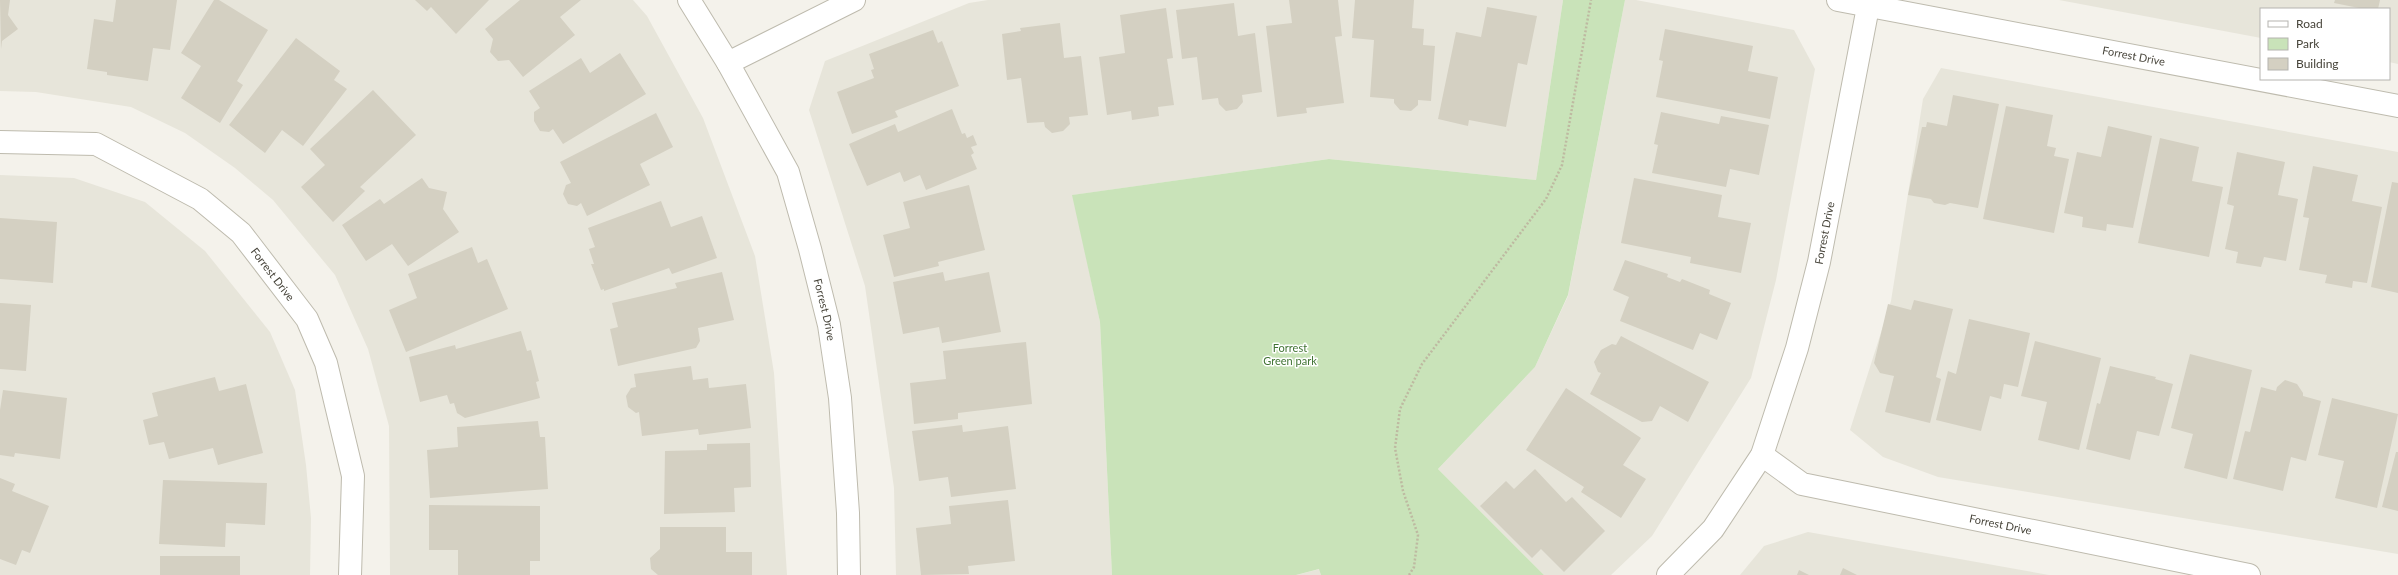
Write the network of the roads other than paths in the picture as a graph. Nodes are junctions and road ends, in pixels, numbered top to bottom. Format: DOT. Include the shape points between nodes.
graph roads {
  1 [pos="689,0"];
  2 [pos="854,0"];
  3 [pos="1838,0"];
  4 [pos="1868,7"];
  5 [pos="728,63"];
  6 [pos="2398,106"];
  7 [pos="0,142"];
  8 [pos="1762,454"];
  9 [pos="350,575"];
  10 [pos="850,575"];
  11 [pos="1668,575"];
  12 [pos="2249,575"];
  1 -- 5 [label="street, Forrest Drive"];
  2 -- 5 [label="street"];
  3 -- 4 [label="street, Forrest Drive"];
  4 -- 6 [label="street, Forrest Drive"];
  4 -- 8 [label="street, Forrest Drive" via="1819,262 1797,348"];
  5 -- 10 [label="street, Forrest Drive" via="788,172 829,325 840,398"];
  7 -- 9 [label="street, Forrest Drive" via="96,144 200,199 241,233 307,319 326,363 353,476"];
  8 -- 11 [label="street, Forrest Drive" via="1714,529"];
  8 -- 12 [label="street, Forrest Drive" via="1802,484"];
}
